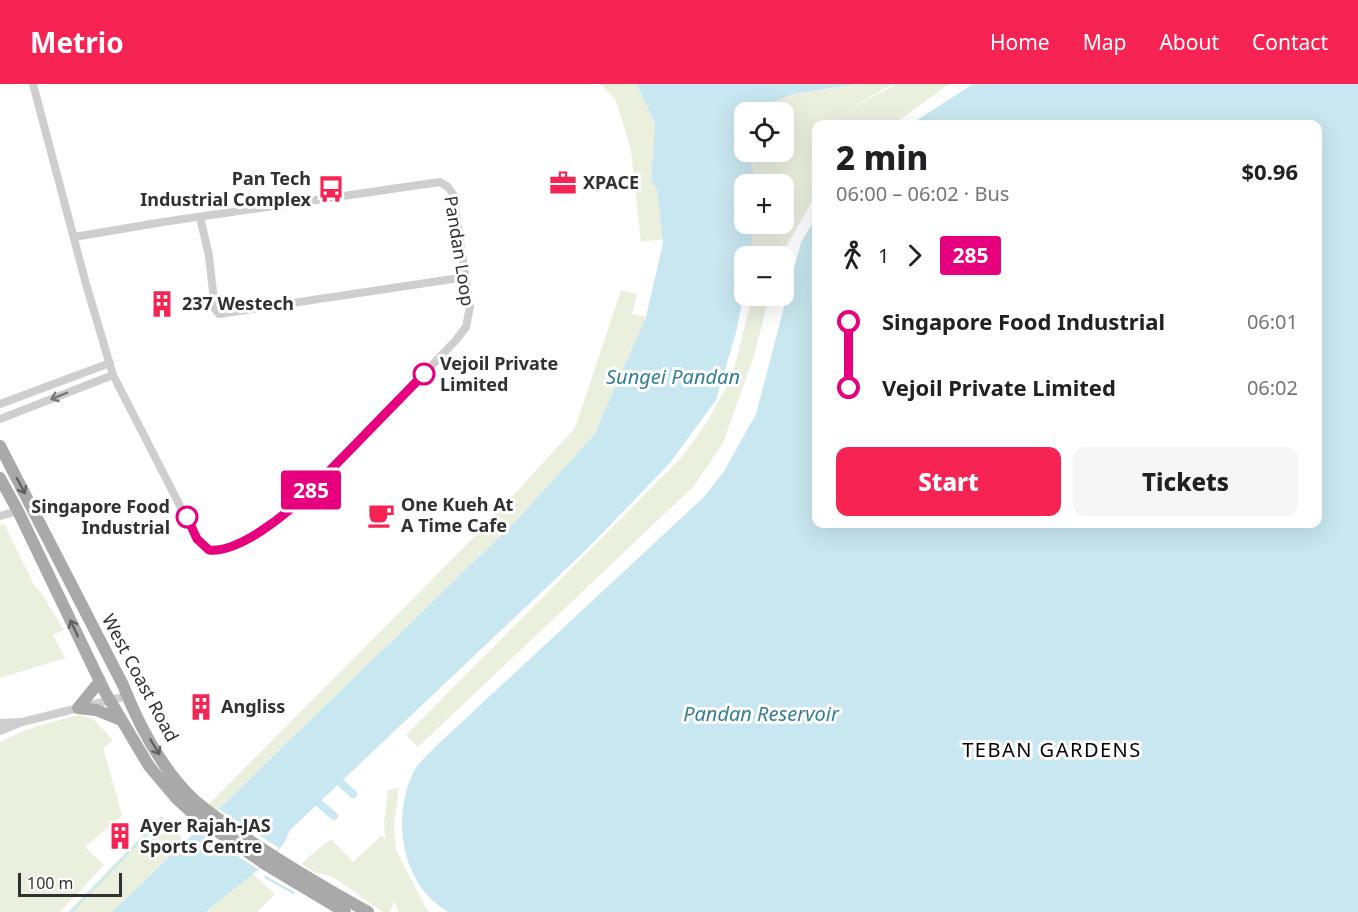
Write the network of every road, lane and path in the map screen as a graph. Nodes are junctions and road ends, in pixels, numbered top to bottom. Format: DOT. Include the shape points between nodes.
graph roads {
  1 [pos="33,84"];
  2 [pos="200,217"];
  3 [pos="74,237"];
  4 [pos="466,277"];
  5 [pos="110,363"];
  6 [pos="113,375"];
  7 [pos="0,404"];
  8 [pos="0,419"];
  9 [pos="0,446"];
  10 [pos="0,478"];
  11 [pos="18,511"];
  12 [pos="0,516"];
  13 [pos="100,681"];
  14 [pos="127,696"];
  15 [pos="110,700"];
  16 [pos="78,708"];
  17 [pos="121,720"];
  18 [pos="22,722"];
  19 [pos="0,723"];
  20 [pos="0,731"];
  21 [pos="205,816"];
  22 [pos="269,861"];
  23 [pos="345,912"];
  24 [pos="368,912"];
  1 -- 3 [label="street, Pandan Loop"];
  2 -- 3 [label="street, Pandan Loop"];
  2 -- 4 [label="street, Pandan Loop" via="440,182 453,194"];
  2 -- 4 [label="street" via="219,314"];
  3 -- 5 [label="street, Pandan Loop"];
  4 -- 6 [label="street, Pandan Loop" via="470,307 466,327 456,340 288,512 225,549 209,550 197,539"];
  5 -- 6 [label="street, Pandan Loop"];
  5 -- 7 [label="street"];
  6 -- 8 [label="street, one-way"];
  9 -- 14 [label="main road, West Coast Road, one-way"];
  10 -- 11 [label="main road, West Coast Road"];
  11 -- 12 [label="street"];
  13 -- 11 [label="main road, West Coast Road, one-way"];
  13 -- 15 [label="main road, West Coast Road"];
  13 -- 16 [label="main road"];
  14 -- 15 [label="street"];
  14 -- 21 [label="main road, West Coast Road, one-way" via="172,775"];
  15 -- 16 [label="street"];
  15 -- 17 [label="main road, West Coast Road"];
  16 -- 17 [label="main road"];
  16 -- 18 [label="street"];
  17 -- 21 [label="main road, West Coast Road" via="149,766 176,798"];
  18 -- 19 [label="street"];
  18 -- 20 [label="street"];
  21 -- 22 [label="main road, West Coast Road"];
  22 -- 23 [label="main road, West Coast Road"];
  22 -- 24 [label="main road, West Coast Road"];
}
